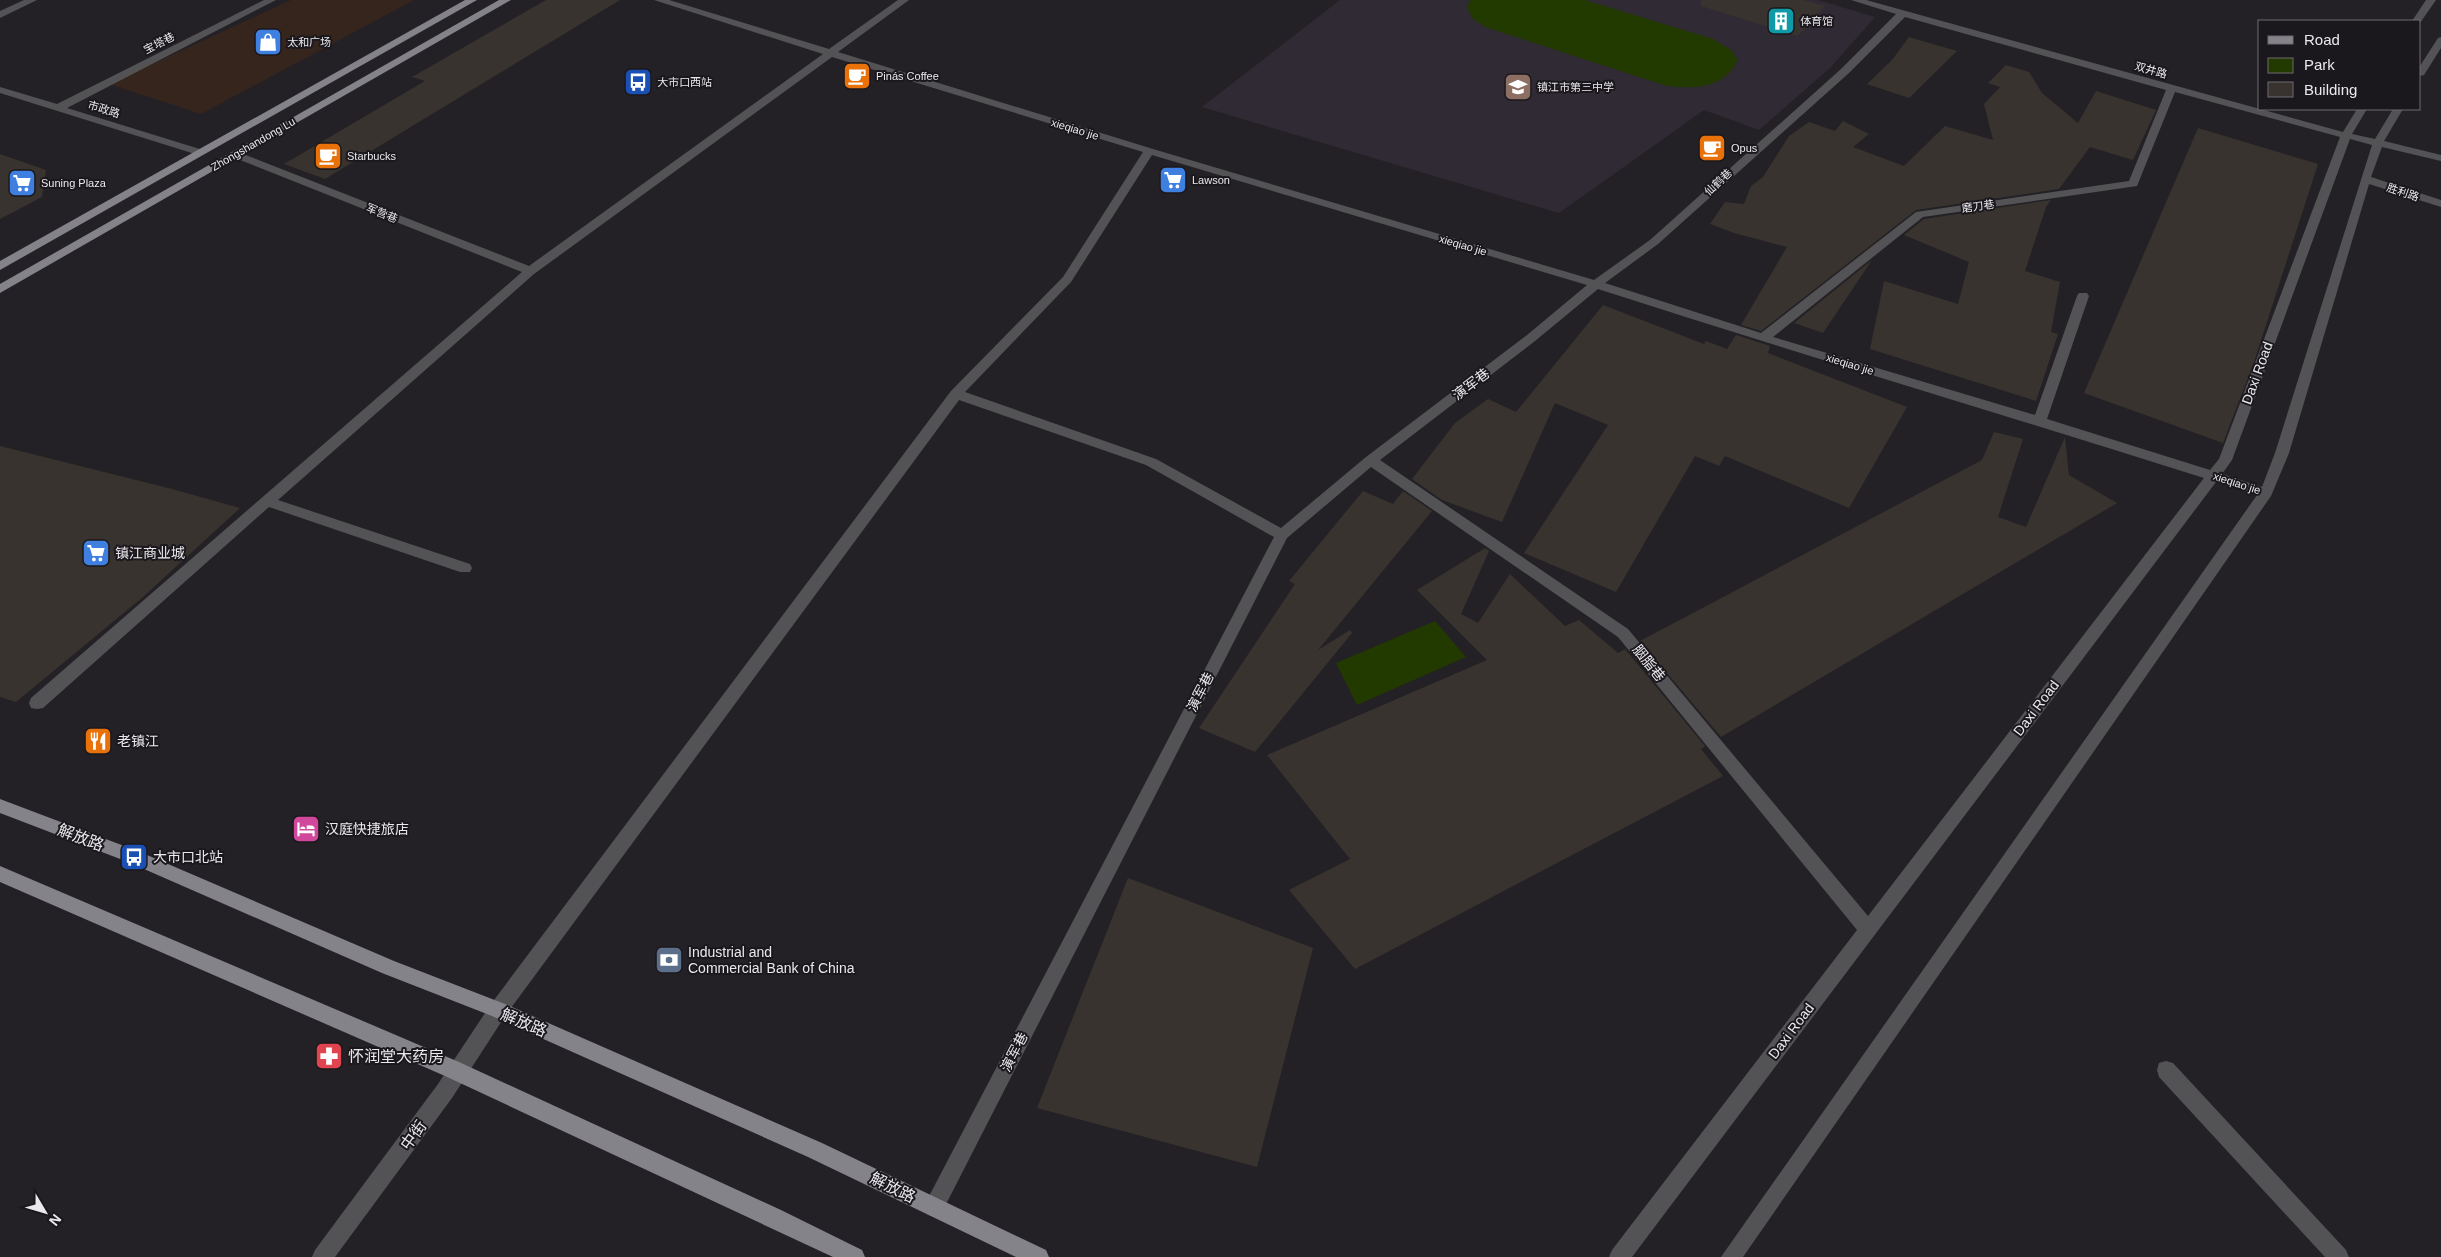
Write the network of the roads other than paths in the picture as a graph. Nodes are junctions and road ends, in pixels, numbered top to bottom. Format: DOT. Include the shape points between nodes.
graph roads {
  1 [pos="32,0"];
  2 [pos="271,0"];
  3 [pos="472,0"];
  4 [pos="506,0"];
  5 [pos="659,0"];
  6 [pos="904,0"];
  7 [pos="1856,0"];
  8 [pos="2431,0"];
  9 [pos="0,14"];
  10 [pos="1902,14"];
  11 [pos="2418,20"];
  12 [pos="2441,40"];
  13 [pos="832,54"];
  14 [pos="2421,72"];
  15 [pos="2171,89"];
  16 [pos="0,90"];
  17 [pos="58,108"];
  18 [pos="2361,110"];
  19 [pos="2397,110"];
  20 [pos="2346,135"];
  21 [pos="2378,142"];
  22 [pos="1148,151"];
  23 [pos="200,152"];
  24 [pos="234,154"];
  25 [pos="2441,158"];
  26 [pos="2365,179"];
  27 [pos="2441,204"];
  28 [pos="0,266"];
  29 [pos="530,271"];
  30 [pos="1596,284"];
  31 [pos="0,289"];
  32 [pos="2083,296"];
  33 [pos="1763,338"];
  34 [pos="956,394"];
  35 [pos="2040,421"];
  36 [pos="1371,460"];
  37 [pos="2213,476"];
  38 [pos="2266,492"];
  39 [pos="269,502"];
  40 [pos="1282,534"];
  41 [pos="465,568"];
  42 [pos="36,703"];
  43 [pos="0,806"];
  44 [pos="0,874"];
  45 [pos="1868,930"];
  46 [pos="498,1010"];
  47 [pos="2166,1070"];
  48 [pos="458,1072"];
  49 [pos="934,1207"];
  50 [pos="1027,1255"];
  51 [pos="322,1257"];
  52 [pos="855,1257"];
  53 [pos="1619,1257"];
  54 [pos="1731,1257"];
  55 [pos="2339,1257"];
  1 -- 9 [label="street"];
  2 -- 17 [label="street, 宝塔巷"];
  3 -- 23 [label="main road, Zhongshandong Lu"];
  4 -- 24 [label="main road, Zhongshandong Lu"];
  5 -- 13 [label="street, xieqiao jie"];
  6 -- 13 [label="street"];
  7 -- 10 [label="street, 双井路"];
  8 -- 11 [label="street"];
  10 -- 15 [label="street, 双井路"];
  10 -- 30 [label="street, 仙鹤巷" via="1845,71 1654,242"];
  12 -- 14 [label="street"];
  13 -- 22 [label="street, xieqiao jie"];
  13 -- 29 [label="street"];
  15 -- 20 [label="street, 双井路"];
  15 -- 33 [label="street, 磨刀巷" via="2133,184 1920,214"];
  16 -- 17 [label="street, 市政路"];
  17 -- 23 [label="street, 市政路"];
  18 -- 20 [label="street, Daxi Road"];
  19 -- 21 [label="street"];
  20 -- 21 [label="street, 双井路"];
  20 -- 37 [label="street, Daxi Road" via="2225,460"];
  21 -- 25 [label="street, 双井路"];
  21 -- 26 [label="street"];
  22 -- 30 [label="street, xieqiao jie"];
  22 -- 34 [label="street, 中街" via="1067,280"];
  23 -- 28 [label="main road, Zhongshandong Lu"];
  24 -- 29 [label="street, 军营巷"];
  24 -- 31 [label="main road, Zhongshandong Lu"];
  26 -- 27 [label="street, 胜利路"];
  26 -- 38 [label="street" via="2282,453"];
  29 -- 39 [label="street"];
  30 -- 33 [label="street, xieqiao jie"];
  30 -- 36 [label="street, 演军巷"];
  32 -- 35 [label="street"];
  33 -- 35 [label="street, xieqiao jie"];
  34 -- 40 [label="street" via="1151,462"];
  34 -- 46 [label="street, 中街"];
  35 -- 37 [label="street, xieqiao jie"];
  36 -- 40 [label="street, 演军巷"];
  36 -- 45 [label="street, 胭脂巷" via="1623,632"];
  37 -- 38 [label="street, xieqiao jie"];
  37 -- 45 [label="street, Daxi Road"];
  38 -- 54 [label="street"];
  39 -- 41 [label="street"];
  39 -- 42 [label="street"];
  40 -- 49 [label="street, 演军巷"];
  43 -- 46 [label="main road, 解放路" via="134,857 388,967"];
  44 -- 48 [label="main road"];
  45 -- 53 [label="street, Daxi Road"];
  46 -- 48 [label="street, 中街"];
  46 -- 49 [label="main road, 解放路" via="815,1150"];
  47 -- 55 [label="street"];
  48 -- 51 [label="street, 中街"];
  48 -- 52 [label="main road"];
  49 -- 50 [label="main road, 解放路"];
}
